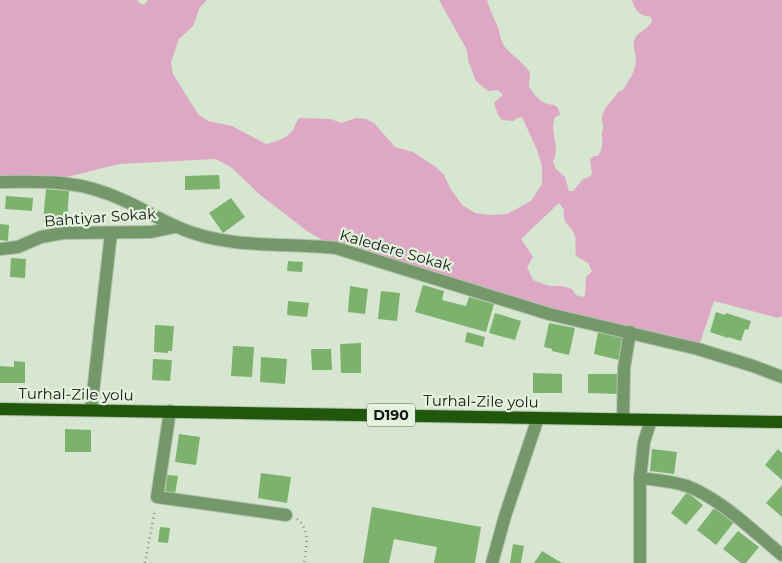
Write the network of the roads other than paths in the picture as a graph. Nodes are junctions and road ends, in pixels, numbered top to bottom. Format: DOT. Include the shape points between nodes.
graph roads {
  1 [pos="0,182"];
  2 [pos="175,227"];
  3 [pos="110,233"];
  4 [pos="0,249"];
  5 [pos="630,332"];
  6 [pos="782,377"];
  7 [pos="0,409"];
  8 [pos="91,410"];
  9 [pos="170,411"];
  10 [pos="538,418"];
  11 [pos="624,419"];
  12 [pos="651,420"];
  13 [pos="782,422"];
  14 [pos="640,478"];
  15 [pos="286,515"];
  16 [pos="782,554"];
  17 [pos="492,563"];
  18 [pos="640,563"];
  1 -- 2 [label="street, Kaledere Sokak" via="51,181 79,185 124,200"];
  2 -- 3 [label="street, Bahtiyar Sokak" via="151,232"];
  2 -- 5 [label="street, Kaledere Sokak" via="242,243 336,248 549,314"];
  3 -- 4 [label="street, Bahtiyar Sokak" via="63,233"];
  3 -- 8 [label="street"];
  5 -- 6 [label="street, Kaledere Sokak" via="708,352"];
  5 -- 11 [label="street" via="624,368"];
  7 -- 8 [label="main road, Turhal-Zile yolu / D190"];
  8 -- 9 [label="main road, Turhal-Zile yolu / D190"];
  9 -- 10 [label="main road, Turhal-Zile yolu / D190"];
  9 -- 15 [label="street" via="157,497"];
  10 -- 11 [label="main road, Turhal-Zile yolu / D190"];
  10 -- 17 [label="street"];
  11 -- 12 [label="main road, Turhal-Zile yolu / D190"];
  12 -- 13 [label="main road, Turhal-Zile yolu / D190"];
  12 -- 14 [label="street" via="644,442"];
  14 -- 16 [label="street" via="672,482 702,494"];
  14 -- 18 [label="street"];
}
